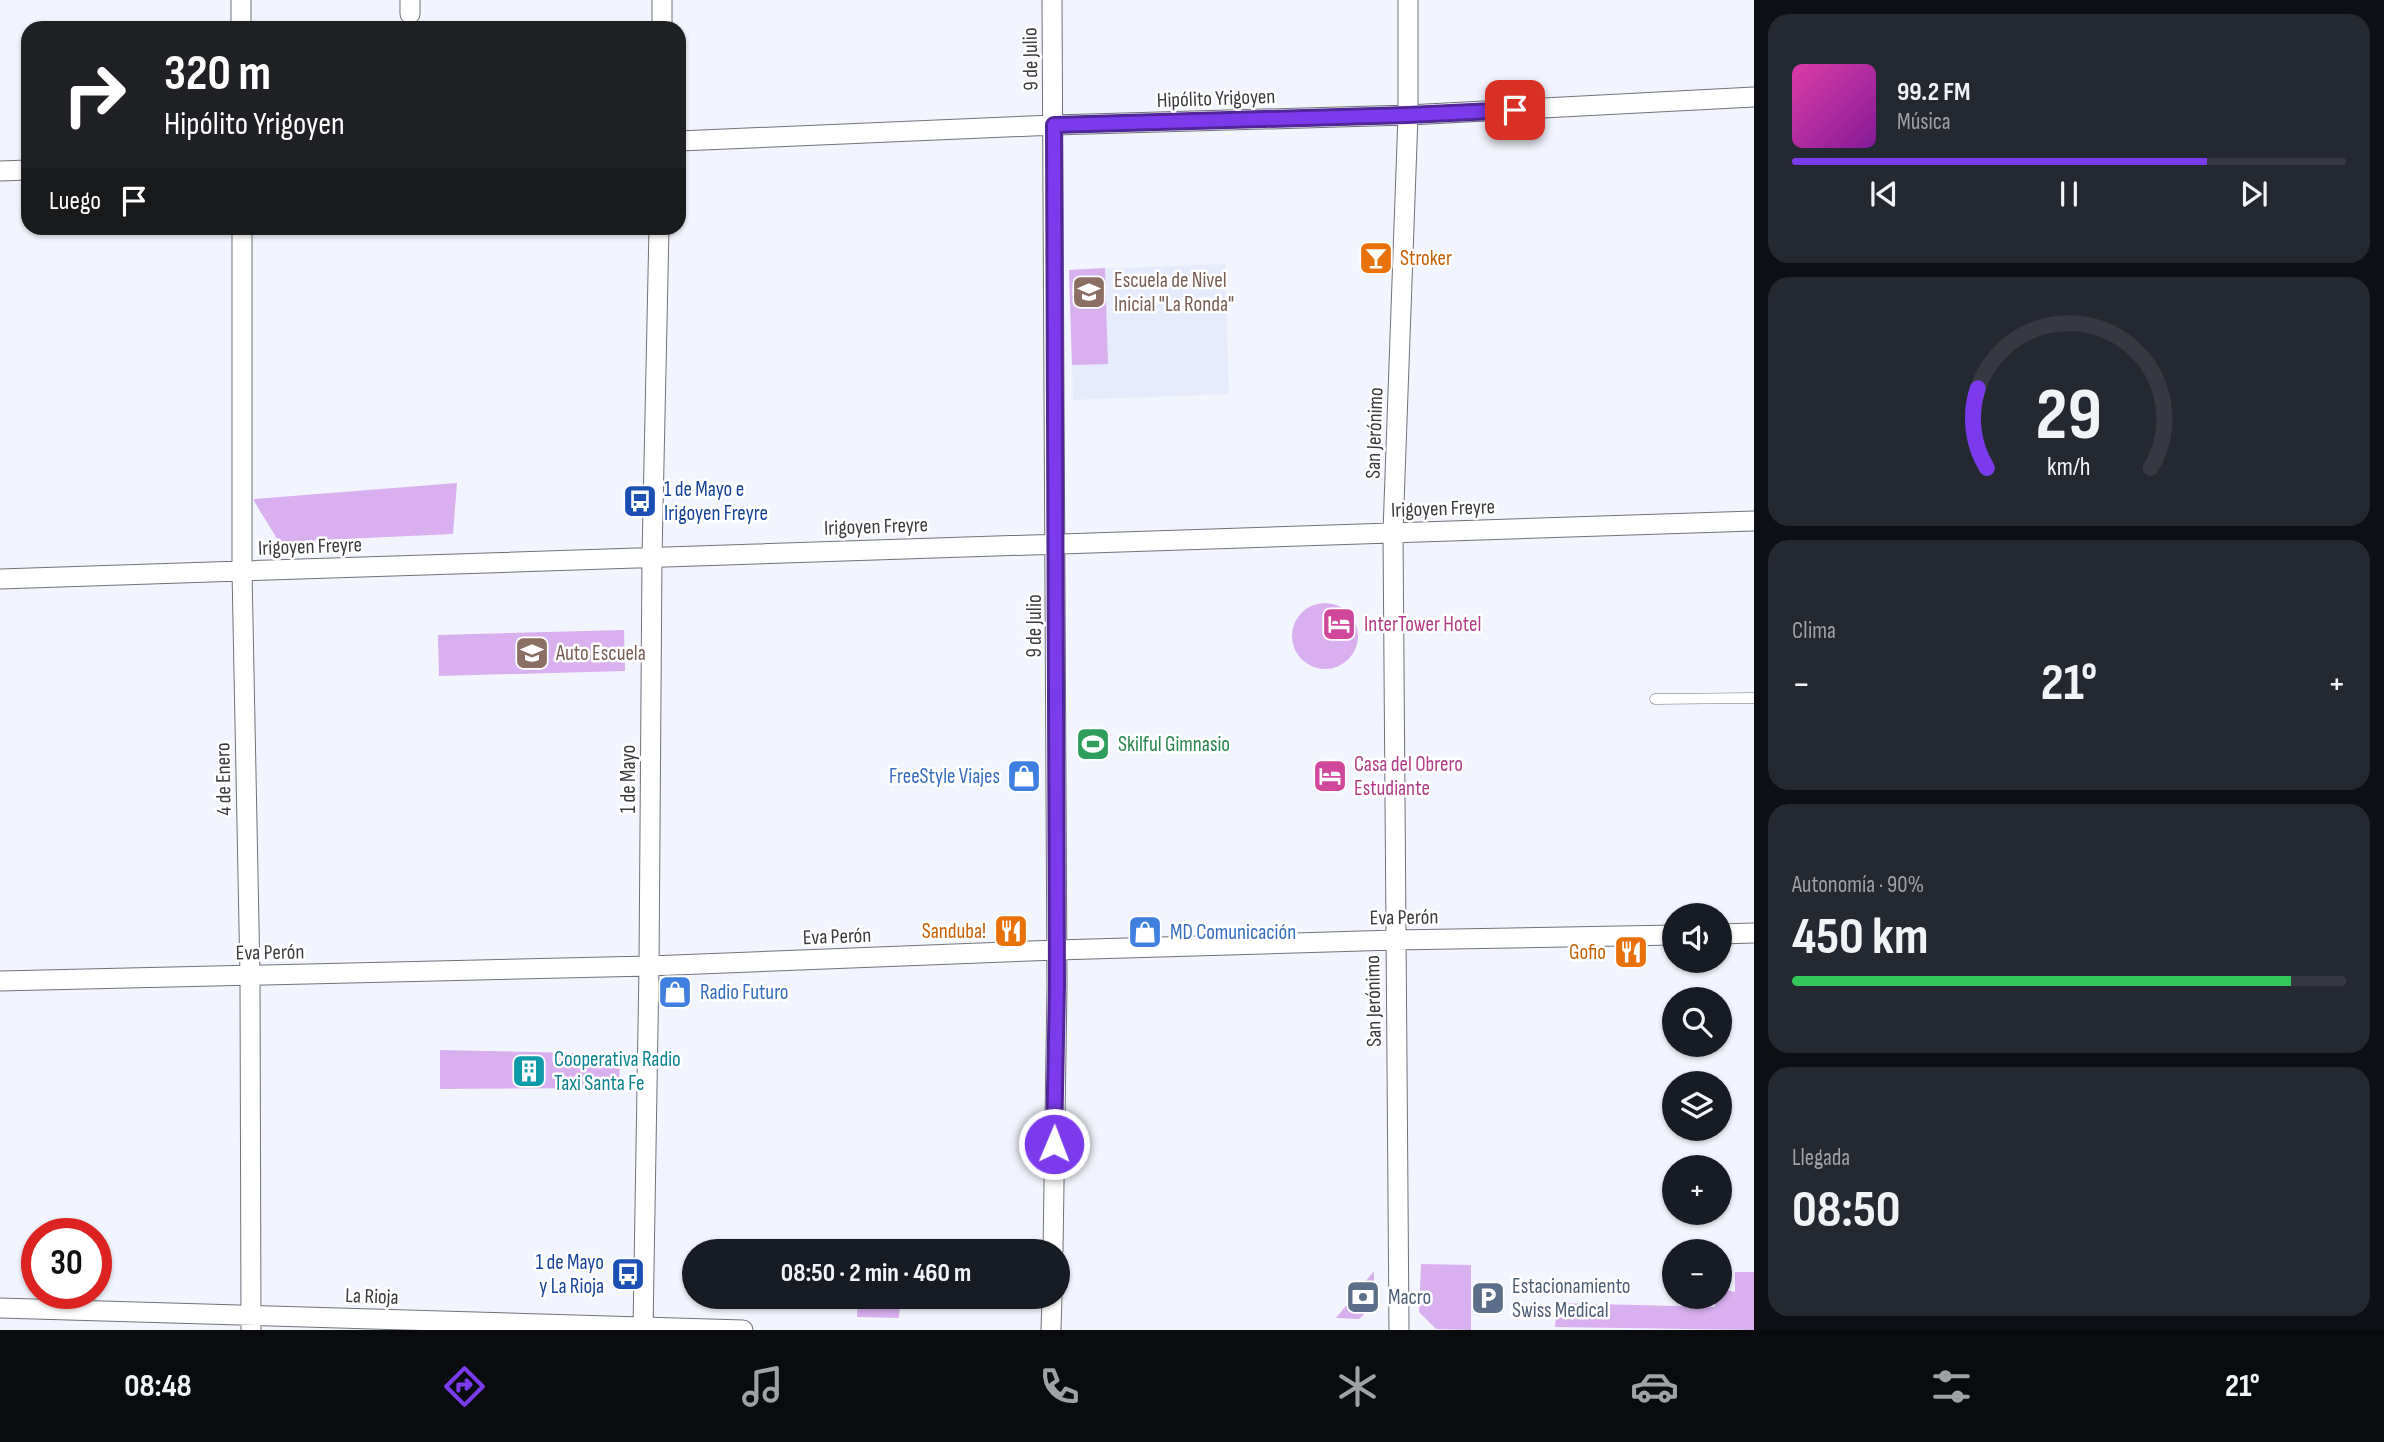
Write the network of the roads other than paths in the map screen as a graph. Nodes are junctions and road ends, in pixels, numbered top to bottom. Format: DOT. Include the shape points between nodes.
graph roads {
  1 [pos="241,0"];
  2 [pos="662,0"];
  3 [pos="1052,0"];
  4 [pos="1408,0"];
  5 [pos="241,21"];
  6 [pos="662,21"];
  7 [pos="1754,97"];
  8 [pos="1408,115"];
  9 [pos="1054,125"];
  10 [pos="686,141"];
  11 [pos="21,170"];
  12 [pos="0,171"];
  13 [pos="242,235"];
  14 [pos="659,235"];
  15 [pos="1754,521"];
  16 [pos="1393,532"];
  17 [pos="1056,543"];
  18 [pos="652,557"];
  19 [pos="242,571"];
  20 [pos="0,579"];
  21 [pos="1754,698"];
  22 [pos="1655,699"];
  23 [pos="1754,933"];
  24 [pos="1662,934"];
  25 [pos="1732,934"];
  26 [pos="1395,940"];
  27 [pos="1057,950"];
  28 [pos="649,966"];
  29 [pos="250,976"];
  30 [pos="0,981"];
  31 [pos="1052,1239"];
  32 [pos="0,1308"];
  33 [pos="1052,1309"];
  34 [pos="251,1322"];
  35 [pos="643,1329"];
  36 [pos="743,1330"];
  37 [pos="1051,1330"];
  38 [pos="1399,1330"];
  1 -- 5 [label="street"];
  2 -- 6 [label="street"];
  3 -- 9 [label="street, 9 de Julio"];
  4 -- 8 [label="street, San Jerónimo"];
  7 -- 8 [label="street, Hipólito Yrigoyen"];
  8 -- 9 [label="street, Hipólito Yrigoyen"];
  8 -- 16 [label="street, San Jerónimo"];
  9 -- 10 [label="street, Hipólito Yrigoyen"];
  9 -- 17 [label="street, 9 de Julio"];
  11 -- 12 [label="street"];
  13 -- 19 [label="street, 4 de Enero"];
  14 -- 18 [label="street, 1 de Mayo"];
  15 -- 16 [label="street, Irigoyen Freyre"];
  16 -- 17 [label="street, Irigoyen Freyre"];
  16 -- 26 [label="street, San Jerónimo"];
  17 -- 18 [label="street, Irigoyen Freyre"];
  17 -- 27 [label="street, 9 de Julio"];
  18 -- 19 [label="street, Irigoyen Freyre"];
  18 -- 28 [label="street, 1 de Mayo"];
  19 -- 20 [label="street, Irigoyen Freyre"];
  19 -- 29 [label="street, 4 de Enero"];
  21 -- 22 [label="lane"];
  23 -- 25 [label="street"];
  24 -- 26 [label="street, Eva Perón"];
  26 -- 27 [label="street, Eva Perón"];
  26 -- 38 [label="street, San Jerónimo"];
  27 -- 28 [label="street, Eva Perón"];
  27 -- 31 [label="street, 9 de Julio"];
  28 -- 29 [label="street, Eva Perón"];
  28 -- 35 [label="street, 1 de Mayo"];
  29 -- 30 [label="street, Eva Perón"];
  29 -- 34 [label="street, 4 de Enero"];
  32 -- 34 [label="street, La Rioja"];
  33 -- 37 [label="street"];
  34 -- 35 [label="street, La Rioja"];
  35 -- 36 [label="street, La Rioja"];
}
